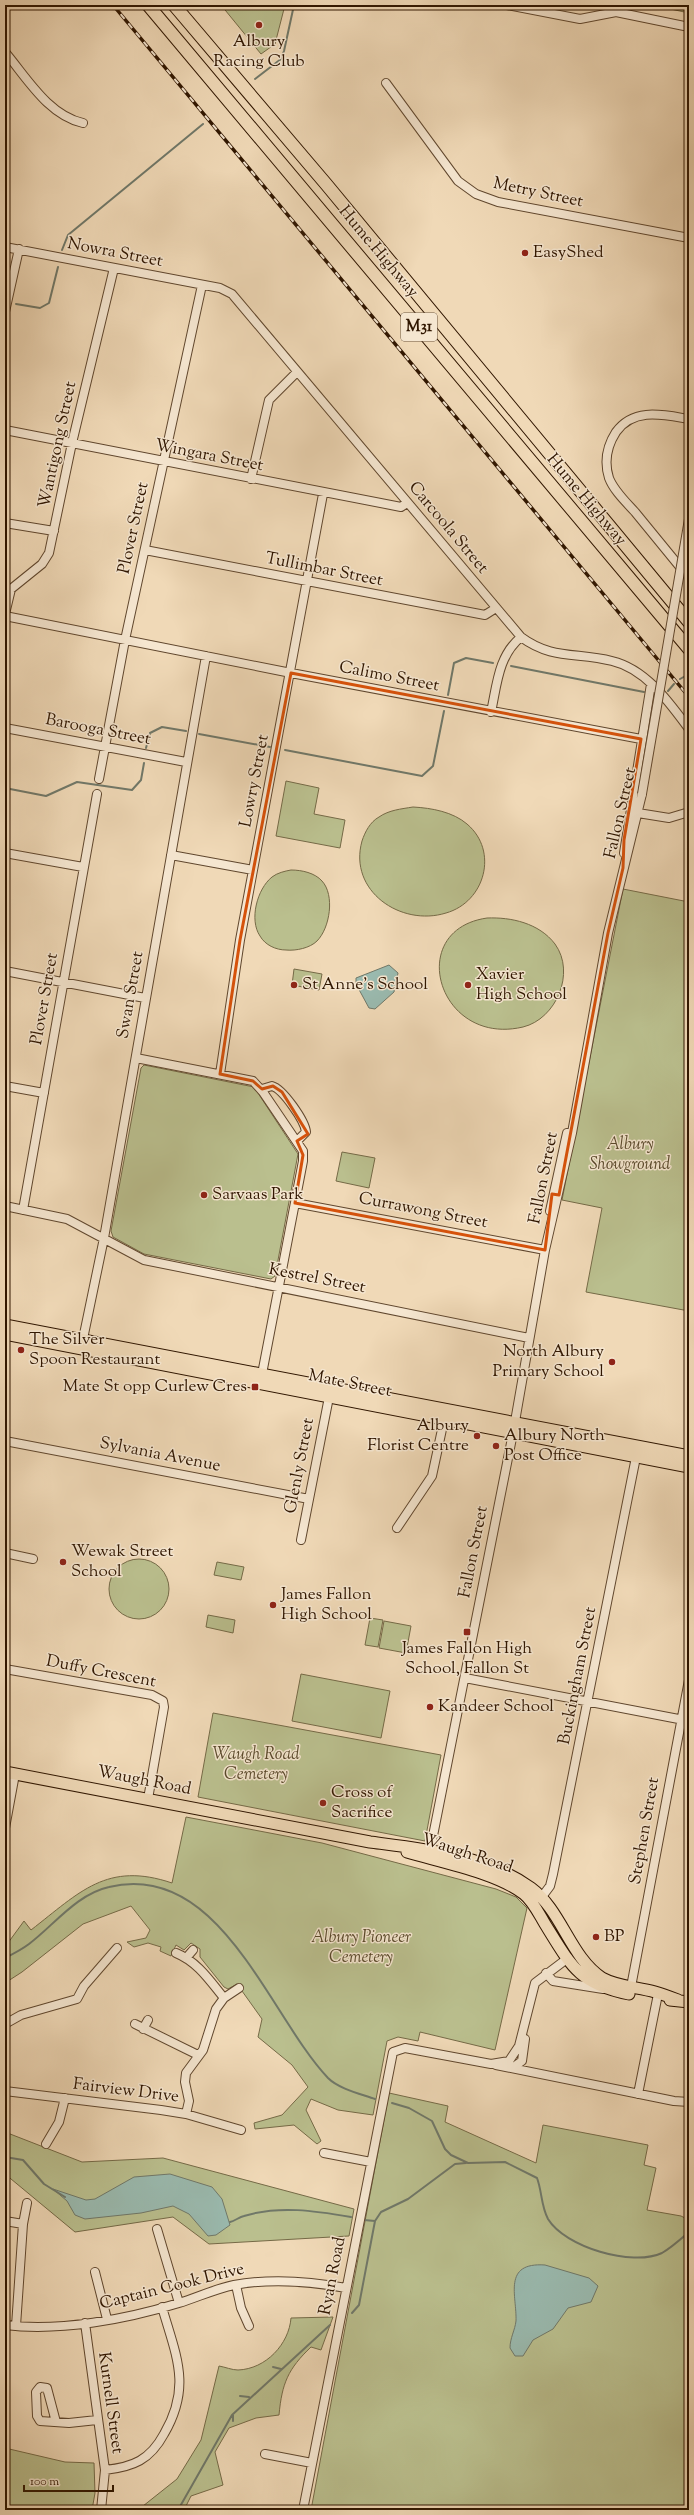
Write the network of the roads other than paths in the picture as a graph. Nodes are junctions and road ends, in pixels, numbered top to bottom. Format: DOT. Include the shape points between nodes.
graph roads {
  1 [pos="148,5"];
  2 [pos="174,5"];
  3 [pos="507,5"];
  4 [pos="689,27"];
  5 [pos="5,52"];
  6 [pos="386,83"];
  7 [pos="83,123"];
  8 [pos="689,238"];
  9 [pos="5,247"];
  10 [pos="19,250"];
  11 [pos="114,268"];
  12 [pos="202,285"];
  13 [pos="220,288"];
  14 [pos="5,312"];
  15 [pos="296,373"];
  16 [pos="689,419"];
  17 [pos="5,430"];
  18 [pos="72,443"];
  19 [pos="164,462"];
  20 [pos="251,479"];
  21 [pos="323,494"];
  22 [pos="407,503"];
  23 [pos="689,519"];
  24 [pos="5,523"];
  25 [pos="54,532"];
  26 [pos="144,550"];
  27 [pos="689,578"];
  28 [pos="306,583"];
  29 [pos="496,608"];
  30 [pos="5,615"];
  31 [pos="689,622"];
  32 [pos="521,637"];
  33 [pos="125,640"];
  34 [pos="689,649"];
  35 [pos="206,656"];
  36 [pos="291,673"];
  37 [pos="651,684"];
  38 [pos="492,712"];
  39 [pos="5,728"];
  40 [pos="689,729"];
  41 [pos="641,739"];
  42 [pos="105,746"];
  43 [pos="186,762"];
  44 [pos="99,779"];
  45 [pos="97,794"];
  46 [pos="689,812"];
  47 [pos="638,813"];
  48 [pos="5,853"];
  49 [pos="171,855"];
  50 [pos="83,867"];
  51 [pos="623,868"];
  52 [pos="253,870"];
  53 [pos="5,971"];
  54 [pos="64,982"];
  55 [pos="145,998"];
  56 [pos="136,1058"];
  57 [pos="220,1074"];
  58 [pos="5,1086"];
  59 [pos="262,1089"];
  60 [pos="44,1093"];
  61 [pos="297,1140"];
  62 [pos="294,1203"];
  63 [pos="5,1206"];
  64 [pos="23,1210"];
  65 [pos="104,1238"];
  66 [pos="546,1250"];
  67 [pos="278,1287"];
  68 [pos="5,1329"];
  69 [pos="529,1338"];
  70 [pos="83,1339"];
  71 [pos="262,1374"];
  72 [pos="329,1397"];
  73 [pos="444,1420"];
  74 [pos="513,1428"];
  75 [pos="5,1441"];
  76 [pos="689,1456"];
  77 [pos="636,1457"];
  78 [pos="689,1467"];
  79 [pos="309,1499"];
  80 [pos="397,1528"];
  81 [pos="301,1540"];
  82 [pos="5,1553"];
  83 [pos="33,1559"];
  84 [pos="5,1669"];
  85 [pos="465,1678"];
  86 [pos="689,1680"];
  87 [pos="588,1702"];
  88 [pos="685,1720"];
  89 [pos="10,1773"];
  90 [pos="148,1799"];
  91 [pos="5,1828"];
  92 [pos="430,1854"];
  93 [pos="541,1898"];
  94 [pos="117,1948"];
  95 [pos="193,1950"];
  96 [pos="578,1951"];
  97 [pos="176,1953"];
  98 [pos="187,1957"];
  99 [pos="568,1958"];
  100 [pos="546,1973"];
  101 [pos="631,1987"];
  102 [pos="239,1988"];
  103 [pos="610,1990"];
  104 [pos="224,1998"];
  105 [pos="656,1999"];
  106 [pos="678,2000"];
  107 [pos="689,2002"];
  108 [pos="148,2020"];
  109 [pos="5,2024"];
  110 [pos="135,2024"];
  111 [pos="143,2029"];
  112 [pos="198,2055"];
  113 [pos="511,2065"];
  114 [pos="5,2091"];
  115 [pos="638,2094"];
  116 [pos="65,2098"];
  117 [pos="689,2102"];
  118 [pos="186,2114"];
  119 [pos="241,2130"];
  120 [pos="46,2144"];
  121 [pos="324,2153"];
  122 [pos="371,2162"];
  123 [pos="27,2203"];
  124 [pos="5,2221"];
  125 [pos="23,2224"];
  126 [pos="157,2229"];
  127 [pos="95,2272"];
  128 [pos="236,2285"];
  129 [pos="346,2288"];
  130 [pos="179,2303"];
  131 [pos="162,2307"];
  132 [pos="107,2320"];
  133 [pos="85,2323"];
  134 [pos="5,2325"];
  135 [pos="16,2326"];
  136 [pos="249,2326"];
  137 [pos="96,2420"];
  138 [pos="56,2422"];
  139 [pos="264,2454"];
  140 [pos="312,2463"];
  141 [pos="105,2470"];
  142 [pos="101,2510"];
  143 [pos="303,2510"];
  1 -- 34 [label="highway, Hume Highway / M31"];
  2 -- 31 [label="highway, Hume Highway / M31"];
  3 -- 4 [label="street" via="580,19 616,12"];
  5 -- 7 [label="street" via="53,108 67,118"];
  6 -- 8 [label="street, Metry Street" via="458,181 476,194 498,202"];
  9 -- 10 [label="street, Nowra Street"];
  10 -- 11 [label="street, Nowra Street"];
  10 -- 14 [label="street"];
  11 -- 12 [label="street, Nowra Street"];
  11 -- 18 [label="street, Wantigong Street"];
  12 -- 13 [label="street, Nowra Street"];
  12 -- 19 [label="street, Plover Street"];
  13 -- 15 [label="street, Carcoola Street" via="232,294 244,307"];
  15 -- 20 [label="street" via="269,400"];
  15 -- 22 [label="street, Carcoola Street"];
  16 -- 27 [label="street" via="652,414 634,418 613,437 606,464 613,485"];
  17 -- 18 [label="street, Wingara Street"];
  18 -- 19 [label="street, Wingara Street"];
  18 -- 25 [label="street, Wantigong Street"];
  19 -- 20 [label="street, Wingara Street"];
  19 -- 26 [label="street, Plover Street"];
  20 -- 21 [label="street, Wingara Street"];
  21 -- 22 [label="street, Wingara Street" via="401,507"];
  21 -- 28 [label="street, Lowry Street"];
  22 -- 29 [label="street, Carcoola Street"];
  23 -- 47 [label="street, Fallon Street, bridge"];
  24 -- 25 [label="street"];
  25 -- 30 [label="street, Wantigong Street" via="49,553 42,564 9,593"];
  26 -- 28 [label="street, Tullimbar Street"];
  26 -- 33 [label="street, Plover Street"];
  28 -- 29 [label="street, Tullimbar Street" via="485,615"];
  28 -- 36 [label="street, Lowry Street"];
  29 -- 32 [label="street, Carcoola Street"];
  30 -- 33 [label="street, Calimo Street"];
  32 -- 37 [label="street, Carcoola Street" via="546,652 612,661 628,667"];
  32 -- 38 [label="street" via="513,644 500,666"];
  33 -- 35 [label="street, Calimo Street"];
  33 -- 42 [label="street, Plover Street"];
  35 -- 36 [label="street, Calimo Street"];
  35 -- 43 [label="street, Swan Street"];
  36 -- 38 [label="street, Calimo Street"];
  36 -- 52 [label="street, Lowry Street"];
  37 -- 40 [label="street, Carcoola Street"];
  37 -- 41 [label="street"];
  38 -- 41 [label="street, Calimo Street"];
  39 -- 42 [label="street, Barooga Street"];
  41 -- 51 [label="street" via="624,840"];
  42 -- 43 [label="street, Barooga Street"];
  42 -- 44 [label="street, Plover Street"];
  43 -- 49 [label="street, Swan Street"];
  45 -- 50 [label="street, Plover Street"];
  46 -- 47 [label="street" via="669,818"];
  47 -- 51 [label="street, Fallon Street"];
  48 -- 50 [label="street"];
  49 -- 52 [label="street"];
  49 -- 55 [label="street, Swan Street"];
  50 -- 54 [label="street, Plover Street"];
  51 -- 66 [label="street, Fallon Street" via="574,1112 562,1148"];
  52 -- 57 [label="street, Lowry Street"];
  53 -- 54 [label="street"];
  54 -- 55 [label="street"];
  54 -- 60 [label="street, Plover Street"];
  55 -- 56 [label="street, Swan Street"];
  56 -- 57 [label="street"];
  56 -- 65 [label="street, Swan Street"];
  57 -- 59 [label="street" via="253,1081"];
  58 -- 60 [label="street"];
  59 -- 61 [label="street"];
  59 -- 61 [label="street" via="272,1086 280,1089 297,1113 306,1132"];
  60 -- 64 [label="street, Plover Street"];
  61 -- 62 [label="street" via="303,1155"];
  62 -- 66 [label="street, Currawong Street"];
  62 -- 67 [label="street"];
  63 -- 64 [label="street, Kestrel Street"];
  64 -- 65 [label="street, Kestrel Street" via="68,1219"];
  65 -- 67 [label="street, Kestrel Street" via="144,1260"];
  65 -- 70 [label="street, Swan Street"];
  66 -- 69 [label="street, Fallon Street"];
  67 -- 69 [label="street, Kestrel Street"];
  67 -- 71 [label="street"];
  68 -- 70 [label="main road, Mate Street"];
  68 -- 72 [label="main road, Mate Street"];
  69 -- 74 [label="street, Fallon Street"];
  70 -- 71 [label="main road, Mate Street"];
  71 -- 74 [label="main road, Mate Street"];
  72 -- 73 [label="main road, Mate Street"];
  72 -- 79 [label="street, Glenly Street"];
  73 -- 74 [label="main road, Mate Street"];
  73 -- 80 [label="street" via="432,1476"];
  74 -- 76 [label="main road, Mate Street"];
  74 -- 77 [label="main road, Mate Street"];
  74 -- 85 [label="street, Fallon Street"];
  75 -- 79 [label="street, Sylvania Avenue"];
  77 -- 78 [label="main road, Mate Street"];
  77 -- 87 [label="street, Buckingham Street"];
  79 -- 81 [label="street, Glenly Street"];
  82 -- 83 [label="street"];
  84 -- 90 [label="street, Duffy Crescent" via="152,1695 163,1701"];
  85 -- 87 [label="street"];
  85 -- 92 [label="street, Fallon Street"];
  86 -- 88 [label="street, Stephen Street"];
  87 -- 88 [label="street"];
  87 -- 93 [label="street, Buckingham Street" via="550,1886"];
  88 -- 101 [label="street, Stephen Street"];
  89 -- 90 [label="main road, Waugh Road"];
  89 -- 91 [label="street"];
  90 -- 92 [label="main road, Waugh Road"];
  92 -- 93 [label="main road, Waugh Road" via="499,1871 531,1888"];
  92 -- 99 [label="main road, Waugh Road" via="509,1884 525,1895"];
  93 -- 96 [label="main road, Waugh Road"];
  94 -- 109 [label="street" via="84,1986 77,1999 21,2015"];
  95 -- 98 [label="street"];
  96 -- 99 [label="main road"];
  96 -- 101 [label="main road, Waugh Road" via="591,1969 603,1978"];
  97 -- 98 [label="street"];
  98 -- 104 [label="street" via="208,1977"];
  99 -- 100 [label="street"];
  99 -- 103 [label="main road, Waugh Road" via="587,1980"];
  100 -- 103 [label="street" via="554,1981"];
  100 -- 113 [label="street" via="534,1985 522,2061"];
  101 -- 106 [label="main road, Waugh Road"];
  102 -- 104 [label="street"];
  103 -- 105 [label="main road, Waugh Road"];
  104 -- 112 [label="street" via="216,2009 203,2050"];
  105 -- 106 [label="main road, Waugh Road"];
  105 -- 115 [label="street"];
  106 -- 107 [label="main road"];
  108 -- 111 [label="street"];
  110 -- 111 [label="street"];
  111 -- 112 [label="street"];
  112 -- 118 [label="street" via="186,2072"];
  113 -- 115 [label="street" via="522,2072"];
  113 -- 122 [label="street, Ryan Road" via="491,2064 405,2048 397,2049 391,2060"];
  114 -- 116 [label="street, Fairview Drive"];
  115 -- 117 [label="street"];
  116 -- 118 [label="street, Fairview Drive"];
  116 -- 120 [label="street" via="59,2122"];
  118 -- 119 [label="street, Fairview Drive"];
  121 -- 122 [label="street"];
  122 -- 129 [label="street, Ryan Road"];
  123 -- 125 [label="street"];
  124 -- 125 [label="street"];
  125 -- 135 [label="street"];
  126 -- 130 [label="street"];
  127 -- 132 [label="street"];
  128 -- 129 [label="street, Captain Cook Drive" via="268,2281 314,2282"];
  128 -- 130 [label="street, Captain Cook Drive"];
  128 -- 136 [label="street"];
  129 -- 140 [label="street, Ryan Road"];
  130 -- 131 [label="street, Captain Cook Drive"];
  131 -- 132 [label="street, Captain Cook Drive"];
  131 -- 141 [label="street" via="179,2367 178,2406 160,2442 146,2459 134,2465"];
  132 -- 133 [label="street, Captain Cook Drive"];
  133 -- 135 [label="street, Captain Cook Drive"];
  133 -- 137 [label="street, Kurnell Street"];
  134 -- 135 [label="street, Captain Cook Drive"];
  137 -- 138 [label="street"];
  137 -- 141 [label="street, Kurnell Street"];
  139 -- 140 [label="street"];
  140 -- 143 [label="street, Ryan Road"];
  141 -- 142 [label="street, Kurnell Street"];
}
